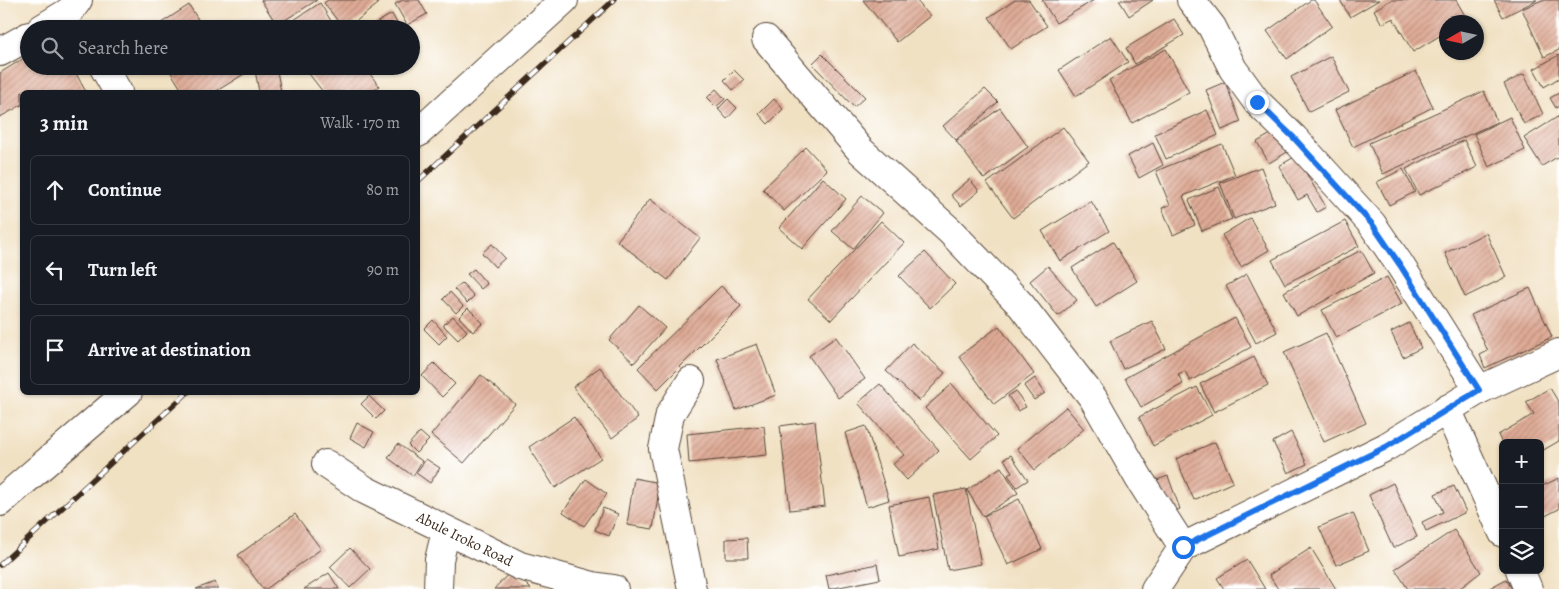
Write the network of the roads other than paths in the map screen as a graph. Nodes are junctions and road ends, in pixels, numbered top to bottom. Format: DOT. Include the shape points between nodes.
graph roads {
  1 [pos="564,0"];
  2 [pos="1191,0"];
  3 [pos="76,13"];
  4 [pos="61,20"];
  5 [pos="766,39"];
  6 [pos="20,41"];
  7 [pos="0,52"];
  8 [pos="108,75"];
  9 [pos="117,90"];
  10 [pos="420,131"];
  11 [pos="1559,353"];
  12 [pos="691,381"];
  13 [pos="1479,390"];
  14 [pos="125,395"];
  15 [pos="1447,409"];
  16 [pos="326,464"];
  17 [pos="0,502"];
  18 [pos="1501,529"];
  19 [pos="446,531"];
  20 [pos="1183,547"];
  21 [pos="1522,574"];
  22 [pos="438,589"];
  23 [pos="614,589"];
  24 [pos="692,589"];
  25 [pos="1155,589"];
  26 [pos="1528,589"];
  1 -- 10 [label="street"];
  2 -- 13 [label="street" via="1212,27 1233,69 1257,102 1372,224"];
  3 -- 4 [label="street"];
  5 -- 20 [label="street" via="861,151 950,231 1022,305 1093,398"];
  6 -- 7 [label="street"];
  8 -- 9 [label="street"];
  11 -- 13 [label="street"];
  12 -- 24 [label="street" via="670,414 663,449"];
  13 -- 15 [label="street"];
  14 -- 17 [label="street"];
  15 -- 18 [label="street"];
  15 -- 20 [label="street" via="1386,447"];
  16 -- 19 [label="street, Abule Iroko Road" via="365,490"];
  19 -- 22 [label="street"];
  19 -- 23 [label="street, Abule Iroko Road" via="520,566"];
  20 -- 25 [label="street"];
  21 -- 26 [label="street"];
}
